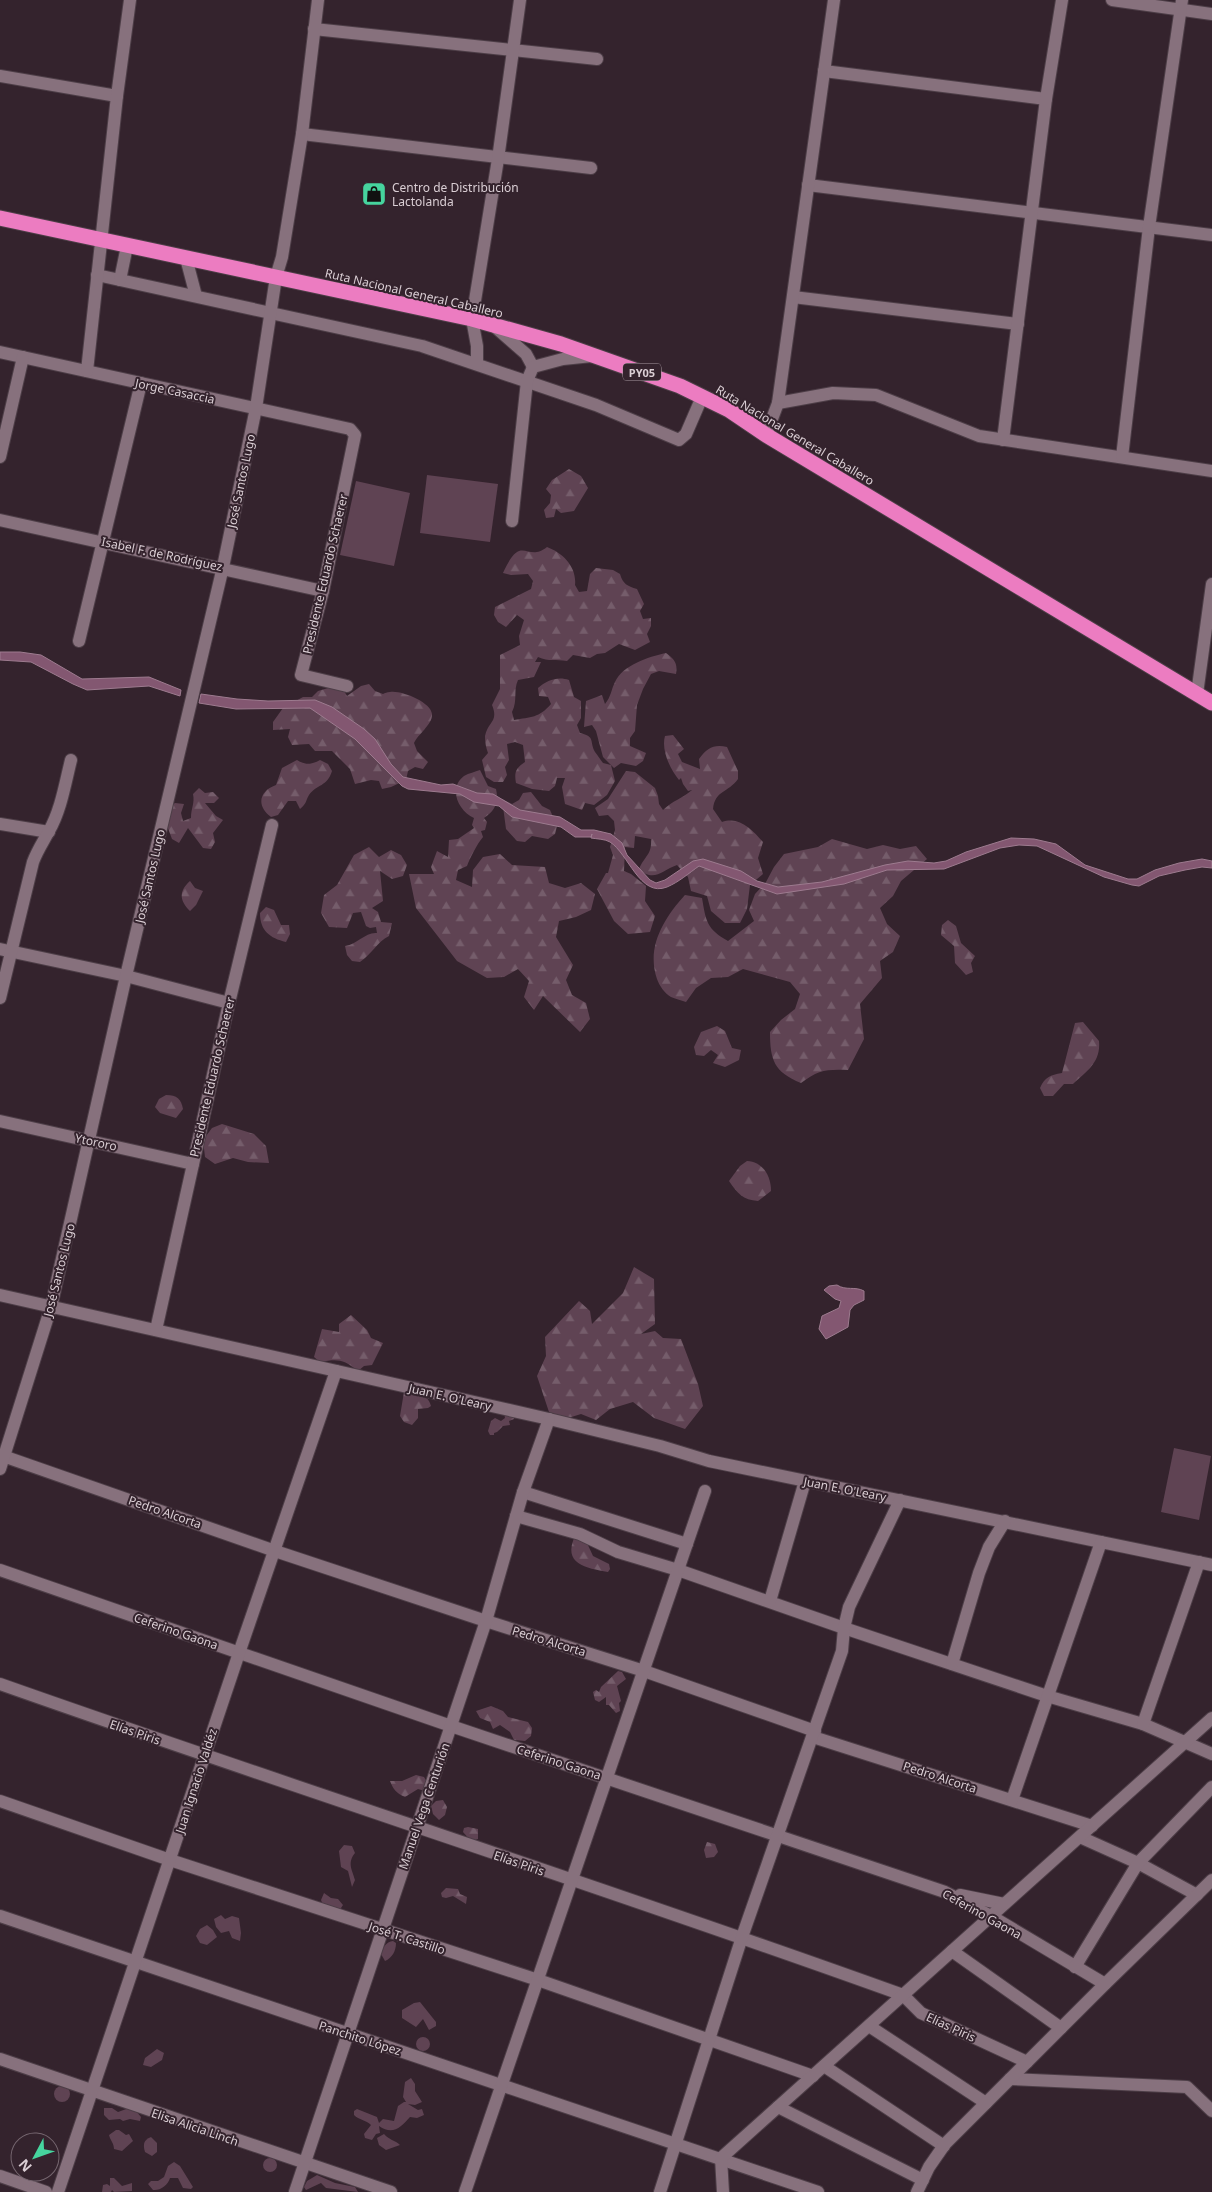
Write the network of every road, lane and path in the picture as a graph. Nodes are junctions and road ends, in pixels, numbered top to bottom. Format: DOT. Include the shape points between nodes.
graph roads {
  1 [pos="130,0"];
  2 [pos="318,0"];
  3 [pos="520,0"];
  4 [pos="834,0"];
  5 [pos="1062,0"];
  6 [pos="1112,0"];
  7 [pos="1181,5"];
  8 [pos="1212,14"];
  9 [pos="314,29"];
  10 [pos="514,49"];
  11 [pos="597,59"];
  12 [pos="824,71"];
  13 [pos="0,76"];
  14 [pos="117,96"];
  15 [pos="1046,100"];
  16 [pos="302,134"];
  17 [pos="498,159"];
  18 [pos="591,168"];
  19 [pos="808,185"];
  20 [pos="1033,213"];
  21 [pos="0,218"];
  22 [pos="1150,227"];
  23 [pos="1212,235"];
  24 [pos="101,240"];
  25 [pos="127,246"];
  26 [pos="186,258"];
  27 [pos="98,275"];
  28 [pos="276,277"];
  29 [pos="120,280"];
  30 [pos="196,296"];
  31 [pos="793,297"];
  32 [pos="270,313"];
  33 [pos="472,319"];
  34 [pos="1018,324"];
  35 [pos="492,325"];
  36 [pos="0,352"];
  37 [pos="597,356"];
  38 [pos="23,357"];
  39 [pos="477,364"];
  40 [pos="533,368"];
  41 [pos="86,371"];
  42 [pos="527,381"];
  43 [pos="140,383"];
  44 [pos="702,397"];
  45 [pos="778,403"];
  46 [pos="256,408"];
  47 [pos="350,429"];
  48 [pos="766,435"];
  49 [pos="1003,440"];
  50 [pos="0,457"];
  51 [pos="1122,457"];
  52 [pos="1212,471"];
  53 [pos="0,520"];
  54 [pos="512,521"];
  55 [pos="103,542"];
  56 [pos="223,567"];
  57 [pos="1212,584"];
  58 [pos="322,591"];
  59 [pos="79,641"];
  60 [pos="347,686"];
  61 [pos="1197,694"];
  62 [pos="1212,703"];
  63 [pos="71,760"];
  64 [pos="0,824"];
  65 [pos="272,825"];
  66 [pos="49,832"];
  67 [pos="5,950"];
  68 [pos="126,976"];
  69 [pos="0,998"];
  70 [pos="229,1003"];
  71 [pos="0,1121"];
  72 [pos="89,1141"];
  73 [pos="193,1164"];
  74 [pos="0,1295"];
  75 [pos="51,1307"];
  76 [pos="156,1330"];
  77 [pos="336,1370"];
  78 [pos="549,1419"];
  79 [pos="2,1455"];
  80 [pos="0,1469"];
  81 [pos="805,1481"];
  82 [pos="705,1491"];
  83 [pos="523,1492"];
  84 [pos="900,1500"];
  85 [pos="516,1516"];
  86 [pos="1004,1521"];
  87 [pos="1101,1542"];
  88 [pos="688,1544"];
  89 [pos="275,1551"];
  90 [pos="1206,1564"];
  91 [pos="0,1570"];
  92 [pos="678,1570"];
  93 [pos="770,1601"];
  94 [pos="486,1621"];
  95 [pos="844,1628"];
  96 [pos="239,1653"];
  97 [pos="952,1664"];
  98 [pos="644,1671"];
  99 [pos="0,1684"];
  100 [pos="1047,1696"];
  101 [pos="1212,1718"];
  102 [pos="1143,1724"];
  103 [pos="451,1726"];
  104 [pos="815,1731"];
  105 [pos="1185,1742"];
  106 [pos="1212,1754"];
  107 [pos="204,1756"];
  108 [pos="607,1777"];
  109 [pos="1212,1787"];
  110 [pos="1012,1800"];
  111 [pos="0,1801"];
  112 [pos="1092,1826"];
  113 [pos="417,1828"];
  114 [pos="779,1835"];
  115 [pos="1080,1837"];
  116 [pos="170,1860"];
  117 [pos="1138,1863"];
  118 [pos="572,1880"];
  119 [pos="1212,1880"];
  120 [pos="945,1892"];
  121 [pos="1196,1895"];
  122 [pos="1004,1904"];
  123 [pos="0,1916"];
  124 [pos="991,1916"];
  125 [pos="382,1930"];
  126 [pos="742,1937"];
  127 [pos="952,1951"];
  128 [pos="136,1963"];
  129 [pos="1075,1967"];
  130 [pos="538,1980"];
  131 [pos="1104,1984"];
  132 [pos="903,1995"];
  133 [pos="869,2026"];
  134 [pos="1061,2028"];
  135 [pos="347,2033"];
  136 [pos="708,2040"];
  137 [pos="0,2060"];
  138 [pos="1027,2062"];
  139 [pos="824,2066"];
  140 [pos="813,2076"];
  141 [pos="1010,2080"];
  142 [pos="502,2084"];
  143 [pos="92,2092"];
  144 [pos="986,2103"];
  145 [pos="778,2108"];
  146 [pos="1212,2111"];
  147 [pos="676,2144"];
  148 [pos="944,2146"];
  149 [pos="721,2158"];
  150 [pos="305,2164"];
  151 [pos="0,2176"];
  152 [pos="920,2186"];
  153 [pos="46,2192"];
  154 [pos="58,2192"];
  155 [pos="295,2192"];
  156 [pos="391,2192"];
  157 [pos="465,2192"];
  158 [pos="660,2192"];
  159 [pos="723,2192"];
  160 [pos="818,2192"];
  1 -- 14 [label="street"];
  2 -- 9 [label="street, José Santos Lugo"];
  3 -- 10 [label="street"];
  4 -- 12 [label="street"];
  5 -- 15 [label="street"];
  6 -- 7 [label="street"];
  7 -- 8 [label="street"];
  7 -- 22 [label="street"];
  9 -- 10 [label="street"];
  9 -- 16 [label="street, José Santos Lugo"];
  10 -- 11 [label="street"];
  10 -- 17 [label="street"];
  12 -- 15 [label="street"];
  12 -- 19 [label="street"];
  13 -- 14 [label="street"];
  14 -- 24 [label="street"];
  15 -- 20 [label="street"];
  16 -- 17 [label="street"];
  16 -- 28 [label="street, José Santos Lugo"];
  17 -- 18 [label="street"];
  17 -- 33 [label="street"];
  19 -- 20 [label="street"];
  19 -- 31 [label="street"];
  20 -- 22 [label="street"];
  20 -- 34 [label="street"];
  21 -- 24 [label="highway, Ruta Nacional General Caballero / PY05"];
  22 -- 23 [label="street"];
  22 -- 51 [label="street"];
  24 -- 25 [label="highway, Ruta Nacional General Caballero / PY05"];
  24 -- 27 [label="street"];
  25 -- 26 [label="highway, Ruta Nacional General Caballero / PY05"];
  25 -- 29 [label="street"];
  26 -- 28 [label="highway, Ruta Nacional General Caballero / PY05"];
  26 -- 30 [label="street"];
  27 -- 29 [label="street"];
  27 -- 41 [label="street"];
  28 -- 32 [label="street, José Santos Lugo"];
  28 -- 33 [label="highway, Ruta Nacional General Caballero / PY05"];
  29 -- 30 [label="street"];
  30 -- 32 [label="street"];
  31 -- 34 [label="street"];
  31 -- 45 [label="street"];
  32 -- 39 [label="street" via="422,346"];
  32 -- 46 [label="street, José Santos Lugo"];
  33 -- 35 [label="highway, Ruta Nacional General Caballero / PY05"];
  33 -- 39 [label="street"];
  34 -- 49 [label="street"];
  35 -- 37 [label="highway, Ruta Nacional General Caballero / PY05"];
  35 -- 40 [label="street" via="526,354"];
  36 -- 38 [label="street, Jorge Casaccia"];
  37 -- 40 [label="street" via="563,359"];
  37 -- 44 [label="highway, Ruta Nacional General Caballero / PY05"];
  38 -- 41 [label="street, Jorge Casaccia"];
  38 -- 50 [label="street"];
  39 -- 42 [label="street"];
  40 -- 42 [label="street"];
  41 -- 43 [label="street, Jorge Casaccia"];
  42 -- 44 [label="street" via="680,440 686,434"];
  42 -- 54 [label="street"];
  43 -- 46 [label="street, Jorge Casaccia"];
  43 -- 55 [label="street"];
  44 -- 48 [label="highway, Ruta Nacional General Caballero / PY05" via="729,410"];
  45 -- 48 [label="street"];
  45 -- 49 [label="street" via="833,393 876,395 979,436"];
  46 -- 47 [label="street, Jorge Casaccia"];
  46 -- 56 [label="street, José Santos Lugo"];
  47 -- 58 [label="street, Presidente Eduardo Schaerer" via="355,435"];
  48 -- 61 [label="highway, Ruta Nacional General Caballero / PY05"];
  49 -- 51 [label="street"];
  51 -- 52 [label="street"];
  53 -- 55 [label="street, Isabel F. de Rodríguez"];
  55 -- 56 [label="street, Isabel F. de Rodríguez"];
  55 -- 59 [label="street"];
  56 -- 58 [label="street, Isabel F. de Rodríguez"];
  56 -- 68 [label="street, José Santos Lugo"];
  57 -- 61 [label="street"];
  58 -- 60 [label="street, Presidente Eduardo Schaerer" via="302,675"];
  61 -- 62 [label="highway, Ruta Nacional General Caballero / PY05"];
  63 -- 66 [label="street"];
  64 -- 66 [label="street"];
  65 -- 70 [label="street, Presidente Eduardo Schaerer"];
  66 -- 67 [label="street" via="33,862"];
  67 -- 68 [label="street"];
  67 -- 69 [label="street"];
  68 -- 70 [label="street"];
  68 -- 72 [label="street, José Santos Lugo"];
  70 -- 73 [label="street, Presidente Eduardo Schaerer"];
  71 -- 72 [label="street, Ytororo"];
  72 -- 73 [label="street, Ytororo"];
  72 -- 75 [label="street, José Santos Lugo"];
  73 -- 76 [label="street, Presidente Eduardo Schaerer"];
  74 -- 75 [label="street, Juan E. O'Leary"];
  75 -- 76 [label="street, Juan E. O'Leary"];
  75 -- 79 [label="street, José Santos Lugo"];
  76 -- 77 [label="street, Juan E. O'Leary"];
  77 -- 78 [label="street, Juan E. O'Leary"];
  77 -- 89 [label="street, Juan Ignacio Valdéz"];
  78 -- 81 [label="street, Juan E. O'Leary" via="709,1461"];
  78 -- 83 [label="street, Manuel Vega Centurión"];
  79 -- 80 [label="street, José Santos Lugo"];
  79 -- 89 [label="street, Pedro Alcorta"];
  81 -- 84 [label="street, Juan E. O'Leary"];
  81 -- 93 [label="street"];
  82 -- 88 [label="street"];
  83 -- 85 [label="street, Manuel Vega Centurión"];
  83 -- 88 [label="street"];
  84 -- 86 [label="street, Juan E. O'Leary"];
  84 -- 95 [label="street" via="849,1607"];
  85 -- 92 [label="street" via="580,1534 618,1552"];
  85 -- 94 [label="street, Manuel Vega Centurión"];
  86 -- 87 [label="street, Juan E. O'Leary"];
  86 -- 97 [label="street" via="979,1572"];
  87 -- 90 [label="street, Juan E. O'Leary"];
  87 -- 100 [label="street"];
  88 -- 92 [label="street"];
  89 -- 94 [label="street, Pedro Alcorta"];
  89 -- 96 [label="street, Juan Ignacio Valdéz"];
  90 -- 102 [label="street"];
  91 -- 96 [label="street, Ceferino Gaona"];
  92 -- 93 [label="street"];
  92 -- 98 [label="street"];
  93 -- 95 [label="street"];
  94 -- 98 [label="street, Pedro Alcorta"];
  94 -- 103 [label="street, Manuel Vega Centurión"];
  95 -- 97 [label="street"];
  95 -- 104 [label="street" via="842,1651"];
  96 -- 103 [label="street, Ceferino Gaona"];
  96 -- 107 [label="street, Juan Ignacio Valdéz"];
  97 -- 100 [label="street"];
  98 -- 104 [label="street, Pedro Alcorta"];
  98 -- 108 [label="street"];
  99 -- 107 [label="street, Elías Piris"];
  100 -- 102 [label="street"];
  100 -- 110 [label="street"];
  101 -- 105 [label="street"];
  102 -- 105 [label="street"];
  103 -- 108 [label="street, Ceferino Gaona"];
  103 -- 113 [label="street, Manuel Vega Centurión"];
  104 -- 110 [label="street, Pedro Alcorta" via="813,1738"];
  104 -- 114 [label="street"];
  105 -- 106 [label="street"];
  105 -- 112 [label="street"];
  107 -- 113 [label="street, Elías Piris"];
  107 -- 116 [label="street, Juan Ignacio Valdéz"];
  108 -- 114 [label="street, Ceferino Gaona"];
  108 -- 118 [label="street"];
  109 -- 117 [label="street"];
  110 -- 112 [label="street, Pedro Alcorta"];
  111 -- 116 [label="street, José T. Castillo"];
  112 -- 115 [label="street"];
  113 -- 118 [label="street, Elías Piris"];
  113 -- 125 [label="street, Manuel Vega Centurión"];
  114 -- 120 [label="street, Ceferino Gaona"];
  114 -- 126 [label="street"];
  115 -- 117 [label="street"];
  115 -- 122 [label="street"];
  116 -- 125 [label="street, José T. Castillo"];
  116 -- 128 [label="street, Juan Ignacio Valdéz"];
  117 -- 121 [label="street"];
  117 -- 129 [label="street"];
  118 -- 126 [label="street, Elías Piris"];
  118 -- 130 [label="street"];
  119 -- 121 [label="street"];
  120 -- 122 [label="street"];
  120 -- 124 [label="street, Ceferino Gaona"];
  121 -- 131 [label="street"];
  122 -- 124 [label="street"];
  123 -- 128 [label="street, Panchito López"];
  124 -- 127 [label="street"];
  124 -- 129 [label="street, Ceferino Gaona"];
  125 -- 130 [label="street, José T. Castillo"];
  125 -- 135 [label="street, Manuel Vega Centurión"];
  126 -- 132 [label="street, Elías Piris"];
  126 -- 136 [label="street"];
  127 -- 132 [label="street"];
  127 -- 134 [label="street"];
  128 -- 135 [label="street, Panchito López"];
  128 -- 143 [label="street, Juan Ignacio Valdéz"];
  129 -- 131 [label="street, Ceferino Gaona"];
  130 -- 136 [label="street, José T. Castillo"];
  130 -- 142 [label="street"];
  131 -- 134 [label="street"];
  132 -- 133 [label="street"];
  132 -- 138 [label="street, Elías Piris" via="921,2013"];
  133 -- 139 [label="street"];
  133 -- 144 [label="street"];
  134 -- 138 [label="street"];
  135 -- 142 [label="street, Panchito López"];
  135 -- 150 [label="street, Manuel Vega Centurión"];
  136 -- 140 [label="street, José T. Castillo"];
  136 -- 147 [label="street"];
  137 -- 143 [label="street, Elisa Alicia Linch"];
  138 -- 141 [label="street"];
  139 -- 140 [label="street"];
  139 -- 148 [label="street"];
  140 -- 145 [label="street"];
  141 -- 144 [label="street"];
  141 -- 146 [label="street" via="1188,2086"];
  142 -- 147 [label="street, Panchito López"];
  142 -- 157 [label="street"];
  143 -- 150 [label="street, Elisa Alicia Linch"];
  143 -- 154 [label="street, Juan Ignacio Valdéz"];
  144 -- 148 [label="street"];
  145 -- 149 [label="street"];
  145 -- 152 [label="street"];
  147 -- 149 [label="street, Panchito López"];
  147 -- 158 [label="street"];
  148 -- 152 [label="street"];
  149 -- 159 [label="street"];
  149 -- 160 [label="street, Panchito López"];
  150 -- 155 [label="street, Manuel Vega Centurión"];
  150 -- 156 [label="street, Elisa Alicia Linch"];
  151 -- 153 [label="street"];
}
